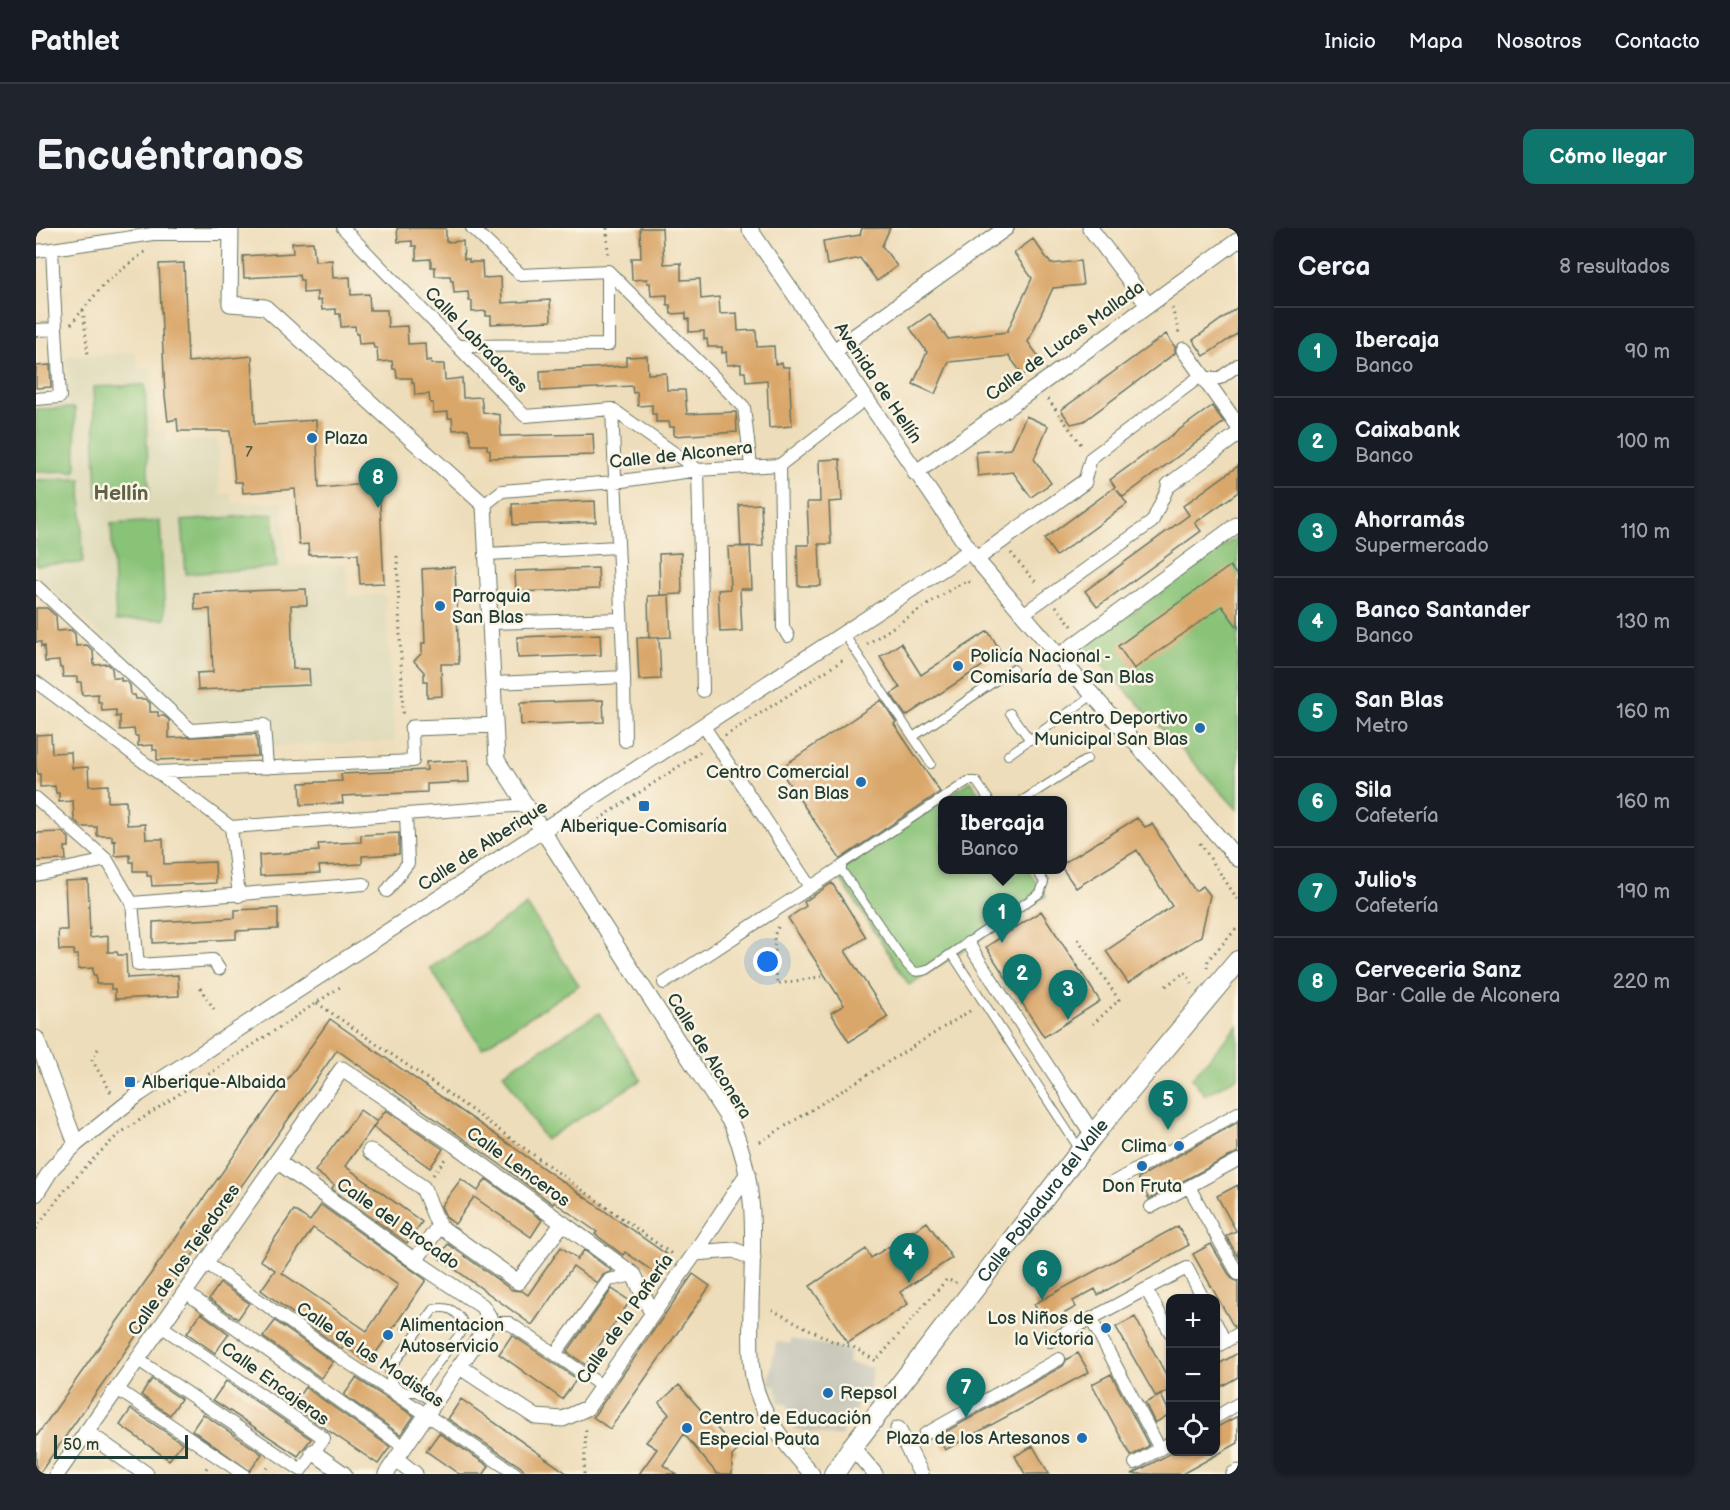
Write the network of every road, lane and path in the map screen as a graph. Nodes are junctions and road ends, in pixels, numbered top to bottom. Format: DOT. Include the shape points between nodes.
graph roads {
  1 [pos="343,228"];
  2 [pos="472,228"];
  3 [pos="607,228"];
  4 [pos="749,228"];
  5 [pos="1006,228"];
  6 [pos="1090,228"];
  7 [pos="153,231"];
  8 [pos="231,231"];
  9 [pos="1238,240"];
  10 [pos="52,249"];
  11 [pos="36,250"];
  12 [pos="608,271"];
  13 [pos="1167,292"];
  14 [pos="1148,305"];
  15 [pos="83,310"];
  16 [pos="56,329"];
  17 [pos="36,330"];
  18 [pos="458,346"];
  19 [pos="1184,350"];
  20 [pos="834,351"];
  21 [pos="88,355"];
  22 [pos="1238,365"];
  23 [pos="1204,378"];
  24 [pos="1038,386"];
  25 [pos="36,399"];
  26 [pos="865,399"];
  27 [pos="612,409"];
  28 [pos="1238,426"];
  29 [pos="1238,434"];
  30 [pos="1091,458"];
  31 [pos="780,465"];
  32 [pos="751,466"];
  33 [pos="698,470"];
  34 [pos="915,473"];
  35 [pos="615,482"];
  36 [pos="1084,482"];
  37 [pos="1169,485"];
  38 [pos="484,505"];
  39 [pos="1238,524"];
  40 [pos="1001,541"];
  41 [pos="617,547"];
  42 [pos="487,554"];
  43 [pos="973,555"];
  44 [pos="397,556"];
  45 [pos="36,586"];
  46 [pos="1048,597"];
  47 [pos="1023,614"];
  48 [pos="621,619"];
  49 [pos="490,623"];
  50 [pos="844,634"];
  51 [pos="788,636"];
  52 [pos="1082,638"];
  53 [pos="1059,656"];
  54 [pos="1095,657"];
  55 [pos="1012,669"];
  56 [pos="624,677"];
  57 [pos="36,682"];
  58 [pos="493,683"];
  59 [pos="703,691"];
  60 [pos="1093,695"];
  61 [pos="1010,713"];
  62 [pos="495,725"];
  63 [pos="703,725"];
  64 [pos="412,728"];
  65 [pos="913,737"];
  66 [pos="1030,740"];
  67 [pos="625,741"];
  68 [pos="1008,755"];
  69 [pos="1087,759"];
  70 [pos="931,764"];
  71 [pos="267,768"];
  72 [pos="157,772"];
  73 [pos="945,796"];
  74 [pos="986,796"];
  75 [pos="1031,796"];
  76 [pos="36,798"];
  77 [pos="938,801"];
  78 [pos="527,805"];
  79 [pos="406,814"];
  80 [pos="231,827"];
  81 [pos="542,831"];
  82 [pos="1238,859"];
  83 [pos="107,860"];
  84 [pos="840,868"];
  85 [pos="1039,874"];
  86 [pos="36,875"];
  87 [pos="364,884"];
  88 [pos="810,887"];
  89 [pos="387,891"];
  90 [pos="1234,894"];
  91 [pos="239,896"];
  92 [pos="1238,900"];
  93 [pos="132,903"];
  94 [pos="786,903"];
  95 [pos="1238,927"];
  96 [pos="1078,939"];
  97 [pos="968,943"];
  98 [pos="952,954"];
  99 [pos="1238,961"];
  100 [pos="219,969"];
  101 [pos="1207,971"];
  102 [pos="825,976"];
  103 [pos="664,983"];
  104 [pos="1166,986"];
  105 [pos="340,987"];
  106 [pos="1195,987"];
  107 [pos="200,988"];
  108 [pos="984,1002"];
  109 [pos="317,1003"];
  110 [pos="214,1008"];
  111 [pos="1093,1024"];
  112 [pos="36,1038"];
  113 [pos="98,1049"];
  114 [pos="342,1069"];
  115 [pos="1069,1098"];
  116 [pos="120,1108"];
  117 [pos="1238,1113"];
  118 [pos="131,1126"];
  119 [pos="1093,1135"];
  120 [pos="760,1142"];
  121 [pos="76,1144"];
  122 [pos="455,1145"];
  123 [pos="370,1151"];
  124 [pos="1081,1151"];
  125 [pos="1238,1160"];
  126 [pos="277,1161"];
  127 [pos="748,1173"];
  128 [pos="1112,1183"];
  129 [pos="1189,1187"];
  130 [pos="423,1188"];
  131 [pos="36,1194"];
  132 [pos="1151,1207"];
  133 [pos="563,1223"];
  134 [pos="439,1226"];
  135 [pos="36,1229"];
  136 [pos="753,1258"];
  137 [pos="691,1259"];
  138 [pos="415,1262"];
  139 [pos="206,1263"];
  140 [pos="1238,1274"];
  141 [pos="634,1275"];
  142 [pos="1146,1289"];
  143 [pos="185,1292"];
  144 [pos="1200,1294"];
  145 [pos="772,1310"];
  146 [pos="652,1313"];
  147 [pos="1091,1319"];
  148 [pos="489,1323"];
  149 [pos="1166,1325"];
  150 [pos="161,1326"];
  151 [pos="1238,1334"];
  152 [pos="1050,1341"];
  153 [pos="1220,1344"];
  154 [pos="555,1354"];
  155 [pos="137,1359"];
  156 [pos="1059,1359"];
  157 [pos="876,1361"];
  158 [pos="460,1366"];
  159 [pos="602,1386"];
  160 [pos="117,1389"];
  161 [pos="416,1392"];
  162 [pos="1238,1404"];
  163 [pos="587,1408"];
  164 [pos="431,1409"];
  165 [pos="1220,1414"];
  166 [pos="898,1429"];
  167 [pos="86,1432"];
  168 [pos="925,1434"];
  169 [pos="1165,1446"];
  170 [pos="852,1447"];
  171 [pos="313,1452"];
  172 [pos="400,1453"];
  173 [pos="1135,1463"];
  174 [pos="57,1474"];
  175 [pos="146,1474"];
  176 [pos="243,1474"];
  177 [pos="344,1474"];
  178 [pos="386,1474"];
  179 [pos="415,1474"];
  180 [pos="516,1474"];
  181 [pos="584,1474"];
  182 [pos="812,1474"];
  183 [pos="834,1474"];
  184 [pos="874,1474"];
  185 [pos="921,1474"];
  1 -- 18 [label="street, Calle Labradores"];
  2 -- 12 [label="street" via="521,275"];
  3 -- 12 [label="path"];
  4 -- 20 [label="street, Avenida de Hellín"];
  5 -- 20 [label="street"];
  6 -- 14 [label="street"];
  7 -- 8 [label="street"];
  7 -- 10 [label="street"];
  7 -- 15 [label="path" via="148,249 105,282"];
  8 -- 38 [label="street" via="230,304 265,307"];
  9 -- 13 [label="street, Calle de Lucas Mallada"];
  10 -- 11 [label="street"];
  10 -- 16 [label="street"];
  12 -- 18 [label="street" via="608,345"];
  12 -- 32 [label="street" via="744,407"];
  13 -- 14 [label="street, Calle de Lucas Mallada"];
  13 -- 19 [label="path"];
  14 -- 24 [label="street, Calle de Lucas Mallada"];
  15 -- 16 [label="path" via="67,329"];
  15 -- 21 [label="path"];
  16 -- 17 [label="street"];
  16 -- 25 [label="street" via="60,397"];
  18 -- 27 [label="street, Calle Labradores" via="525,416"];
  19 -- 23 [label="street"];
  20 -- 26 [label="street, Avenida de Hellín"];
  22 -- 23 [label="street" via="1220,378"];
  23 -- 28 [label="street"];
  23 -- 30 [label="street" via="1198,378"];
  24 -- 30 [label="path"];
  24 -- 34 [label="street, Calle de Lucas Mallada"];
  26 -- 31 [label="street"];
  26 -- 34 [label="street, Avenida de Hellín"];
  27 -- 33 [label="street"];
  27 -- 35 [label="street"];
  29 -- 37 [label="street"];
  30 -- 36 [label="street"];
  31 -- 32 [label="street, Calle de Alconera"];
  31 -- 51 [label="street" via="783,627"];
  32 -- 33 [label="street, Calle de Alconera"];
  33 -- 35 [label="street, Calle de Alconera"];
  33 -- 59 [label="street"];
  34 -- 43 [label="street, Avenida de Hellín"];
  35 -- 38 [label="street, Calle de Alconera" via="502,491"];
  35 -- 41 [label="street"];
  36 -- 40 [label="street"];
  37 -- 46 [label="street" via="1152,522"];
  38 -- 42 [label="street, Calle de Alconera"];
  39 -- 52 [label="street"];
  40 -- 43 [label="street"];
  40 -- 46 [label="path"];
  41 -- 42 [label="street"];
  41 -- 48 [label="street"];
  42 -- 49 [label="street, Calle de Alconera"];
  43 -- 47 [label="street, Avenida de Hellín"];
  43 -- 50 [label="street, Calle de Alberique"];
  44 -- 64 [label="path" via="403,712"];
  45 -- 71 [label="street" via="190,730 264,725"];
  46 -- 47 [label="street"];
  46 -- 52 [label="path"];
  47 -- 53 [label="street, Avenida de Hellín"];
  48 -- 49 [label="street"];
  48 -- 56 [label="street"];
  49 -- 58 [label="street, Calle de Alconera"];
  50 -- 63 [label="street, Calle de Alberique"];
  50 -- 65 [label="lane"];
  52 -- 53 [label="street"];
  52 -- 54 [label="path" via="1082,650 1090,660"];
  53 -- 60 [label="street, Avenida de Hellín"];
  55 -- 65 [label="lane"];
  56 -- 58 [label="street"];
  56 -- 67 [label="street"];
  57 -- 72 [label="street"];
  58 -- 62 [label="street, Calle de Alconera"];
  60 -- 66 [label="lane"];
  60 -- 82 [label="street, Avenida de Hellín"];
  61 -- 66 [label="lane"];
  62 -- 64 [label="street"];
  62 -- 78 [label="street, Calle de Alconera" via="497,760"];
  63 -- 81 [label="street, Calle de Alberique"];
  63 -- 88 [label="street"];
  64 -- 71 [label="street" via="413,761"];
  65 -- 70 [label="lane"];
  66 -- 68 [label="lane"];
  69 -- 75 [label="lane"];
  71 -- 72 [label="street"];
  72 -- 80 [label="street"];
  73 -- 74 [label="lane" via="968,781 976,781"];
  76 -- 83 [label="street"];
  77 -- 84 [label="lane"];
  78 -- 79 [label="street"];
  78 -- 81 [label="street, Calle de Alconera"];
  79 -- 80 [label="street"];
  79 -- 89 [label="street" via="408,863"];
  80 -- 91 [label="street"];
  81 -- 116 [label="street, Calle de Alberique"];
  81 -- 127 [label="street, Calle de Alconera" via="732,1125"];
  83 -- 86 [label="street"];
  83 -- 93 [label="street"];
  84 -- 88 [label="street"];
  84 -- 98 [label="lane" via="912,972 927,970"];
  85 -- 97 [label="lane" via="1044,882 1040,893"];
  87 -- 91 [label="street"];
  88 -- 94 [label="street"];
  90 -- 92 [label="path"];
  91 -- 93 [label="street"];
  93 -- 100 [label="street" via="138,965 213,960"];
  94 -- 102 [label="path" via="774,936 777,984"];
  94 -- 103 [label="street"];
  95 -- 101 [label="path" via="1208,960"];
  96 -- 111 [label="path" via="1119,1000"];
  97 -- 98 [label="lane"];
  97 -- 115 [label="street"];
  98 -- 108 [label="lane"];
  99 -- 119 [label="street, Calle Pobladura del Valle"];
  104 -- 106 [label="path" via="1185,972"];
  105 -- 109 [label="path"];
  107 -- 110 [label="path"];
  108 -- 120 [label="path"];
  108 -- 124 [label="lane"];
  109 -- 118 [label="path"];
  109 -- 137 [label="path"];
  112 -- 121 [label="street"];
  113 -- 116 [label="path" via="92,1060"];
  114 -- 122 [label="street, Calle Lenceros"];
  114 -- 126 [label="street, Calle de los Tejedores"];
  115 -- 119 [label="street"];
  116 -- 118 [label="path"];
  116 -- 121 [label="street, Calle de Alberique"];
  117 -- 128 [label="street"];
  118 -- 135 [label="path" via="90,1161"];
  119 -- 124 [label="street, Calle Pobladura del Valle"];
  121 -- 131 [label="street, Calle de Alberique" via="53,1167"];
  122 -- 130 [label="path"];
  122 -- 133 [label="street, Calle Lenceros"];
  123 -- 130 [label="street"];
  124 -- 170 [label="street, Calle Pobladura del Valle"];
  125 -- 129 [label="street"];
  126 -- 138 [label="street, Calle del Brocado"];
  126 -- 139 [label="street, Calle de los Tejedores"];
  127 -- 136 [label="street, Calle de Alconera" via="753,1205"];
  127 -- 137 [label="street, Calle de la Pañería"];
  129 -- 132 [label="street"];
  129 -- 140 [label="street"];
  130 -- 134 [label="street"];
  133 -- 134 [label="street" via="519,1282"];
  133 -- 141 [label="street, Calle Lenceros"];
  134 -- 138 [label="street"];
  136 -- 137 [label="street, Calle de la Pañería" via="734,1250"];
  136 -- 182 [label="street, Calle de Alconera" via="753,1379 774,1427"];
  137 -- 146 [label="street, Calle de la Pañería"];
  138 -- 148 [label="street, Calle del Brocado" via="483,1306"];
  139 -- 143 [label="street, Calle de los Tejedores"];
  139 -- 164 [label="street, Calle de las Modistas"];
  141 -- 146 [label="street, Calle Lenceros"];
  141 -- 154 [label="street" via="609,1280"];
  142 -- 144 [label="street" via="1187,1268"];
  142 -- 147 [label="street"];
  142 -- 149 [label="street"];
  143 -- 150 [label="street, Calle de los Tejedores"];
  143 -- 172 [label="street"];
  145 -- 157 [label="path"];
  146 -- 159 [label="street, Calle de la Pañería"];
  147 -- 152 [label="street"];
  147 -- 169 [label="street"];
  148 -- 154 [label="street" via="509,1323"];
  148 -- 158 [label="street"];
  150 -- 155 [label="street, Calle de los Tejedores"];
  150 -- 171 [label="street, Calle Encajeras" via="324,1438"];
  151 -- 153 [label="street"];
  154 -- 159 [label="street"];
  155 -- 160 [label="street, Calle de los Tejedores"];
  155 -- 171 [label="street, Calle Encajeras" via="301,1470"];
  156 -- 168 [label="street"];
  158 -- 163 [label="street, Calle de la Pañería" via="536,1418 562,1419"];
  158 -- 164 [label="street"];
  159 -- 163 [label="street, Calle de la Pañería"];
  160 -- 167 [label="street, Calle de los Tejedores"];
  160 -- 176 [label="street"];
  161 -- 161 [label="lane" via="397,1388 389,1370 434,1309 455,1311 462,1320 462,1331"];
  161 -- 164 [label="lane"];
  162 -- 165 [label="street"];
  163 -- 181 [label="path"];
  164 -- 172 [label="street"];
  164 -- 180 [label="street, Calle de las Modistas"];
  166 -- 185 [label="street"];
  167 -- 174 [label="street, Calle de los Tejedores"];
  167 -- 175 [label="street"];
  169 -- 173 [label="street"];
  170 -- 183 [label="street, Calle Pobladura del Valle"];
  170 -- 184 [label="street"];
  171 -- 177 [label="street"];
  172 -- 178 [label="street"];
  172 -- 179 [label="street"];
}
